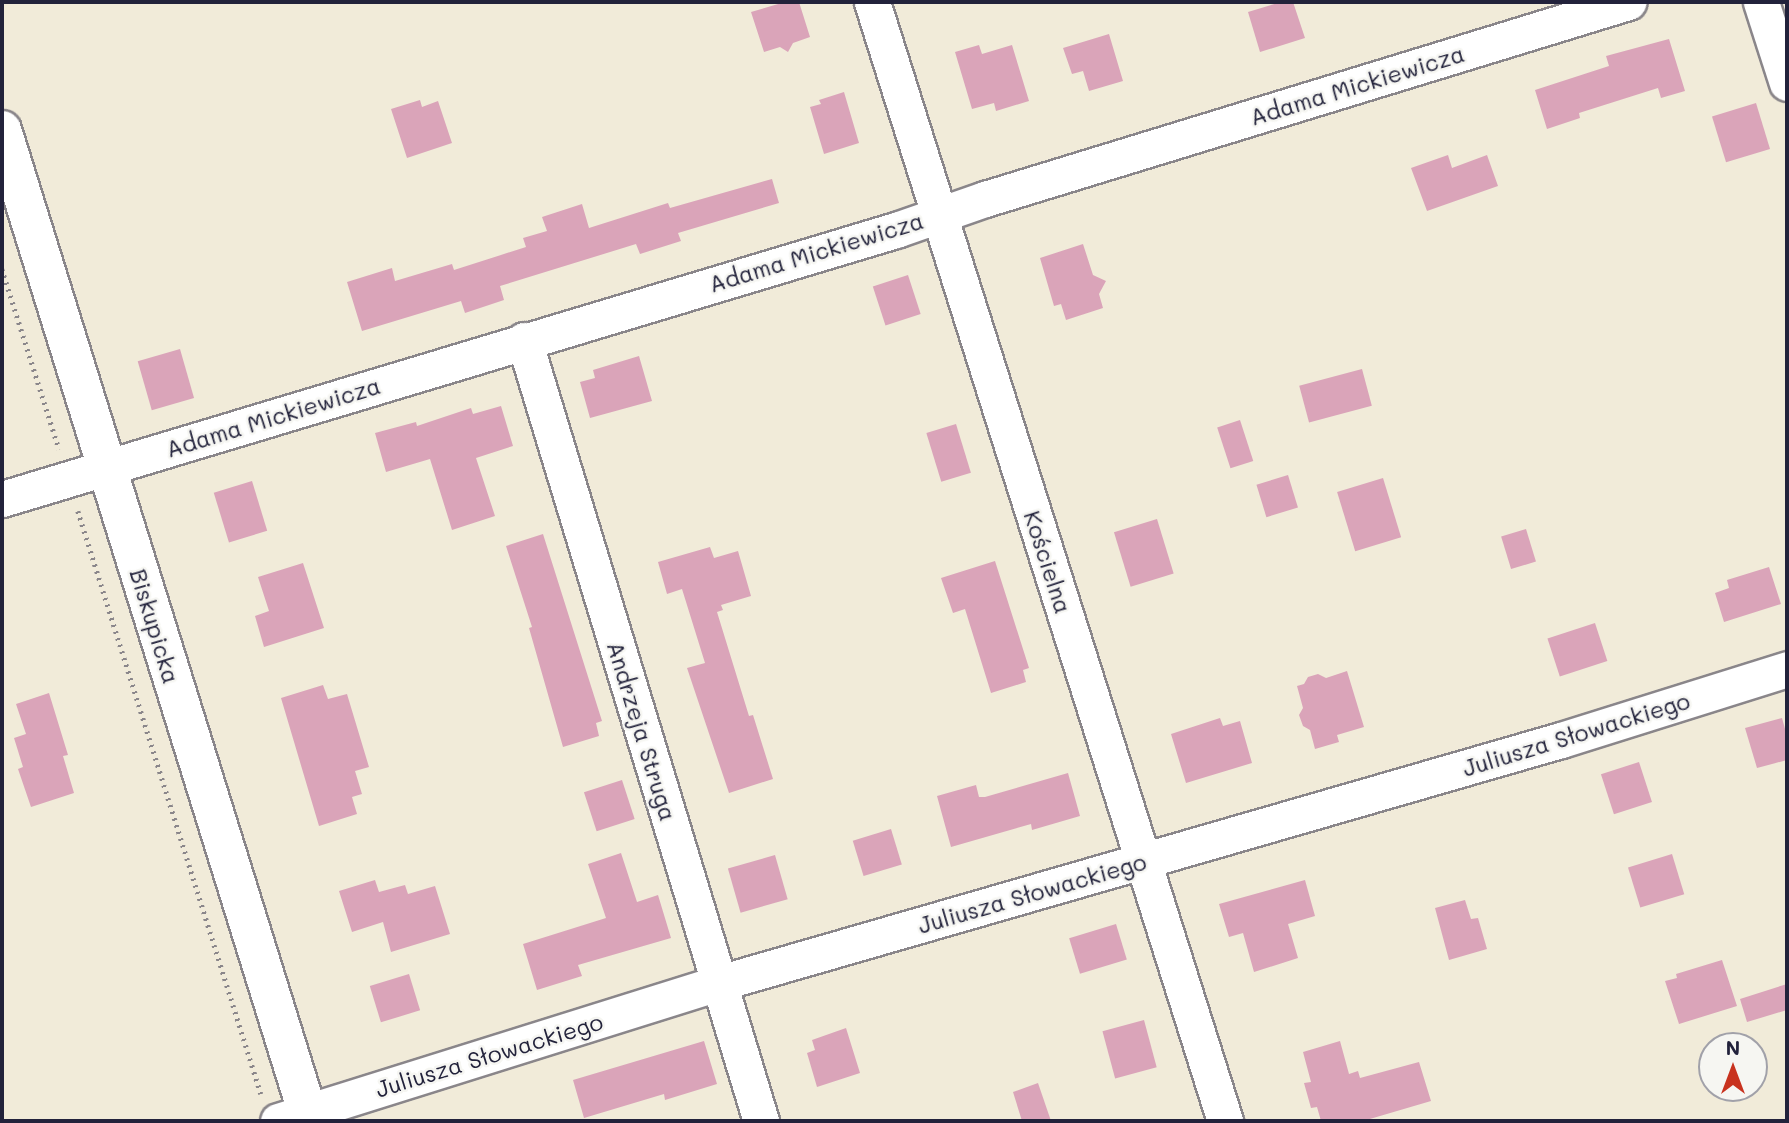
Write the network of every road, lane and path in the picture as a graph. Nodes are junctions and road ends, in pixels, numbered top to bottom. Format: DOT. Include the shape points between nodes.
graph roads {
  1 [pos="872,2"];
  2 [pos="1629,2"];
  3 [pos="1761,2"];
  4 [pos="1787,83"];
  5 [pos="2,130"];
  6 [pos="938,215"];
  7 [pos="2,269"];
  8 [pos="524,340"];
  9 [pos="61,456"];
  10 [pos="107,467"];
  11 [pos="2,499"];
  12 [pos="75,504"];
  13 [pos="1787,669"];
  14 [pos="1143,861"];
  15 [pos="719,983"];
  16 [pos="289,1114"];
  17 [pos="761,1121"];
  18 [pos="1225,1121"];
  1 -- 6 [label="street, Kościelna"];
  2 -- 6 [label="street, Adama Mickiewicza"];
  3 -- 4 [label="street"];
  5 -- 10 [label="main road, Biskupicka"];
  6 -- 8 [label="street, Adama Mickiewicza"];
  6 -- 14 [label="street, Kościelna"];
  7 -- 9 [label="path"];
  8 -- 10 [label="street, Adama Mickiewicza"];
  8 -- 15 [label="street, Andrzeja Struga"];
  10 -- 11 [label="street, Adama Mickiewicza"];
  10 -- 16 [label="main road, Biskupicka"];
  12 -- 16 [label="path"];
  13 -- 14 [label="street, Juliusza Słowackiego"];
  14 -- 15 [label="street, Juliusza Słowackiego"];
  14 -- 18 [label="street, Kościelna"];
  15 -- 16 [label="street, Juliusza Słowackiego"];
  15 -- 17 [label="street, Andrzeja Struga"];
}
